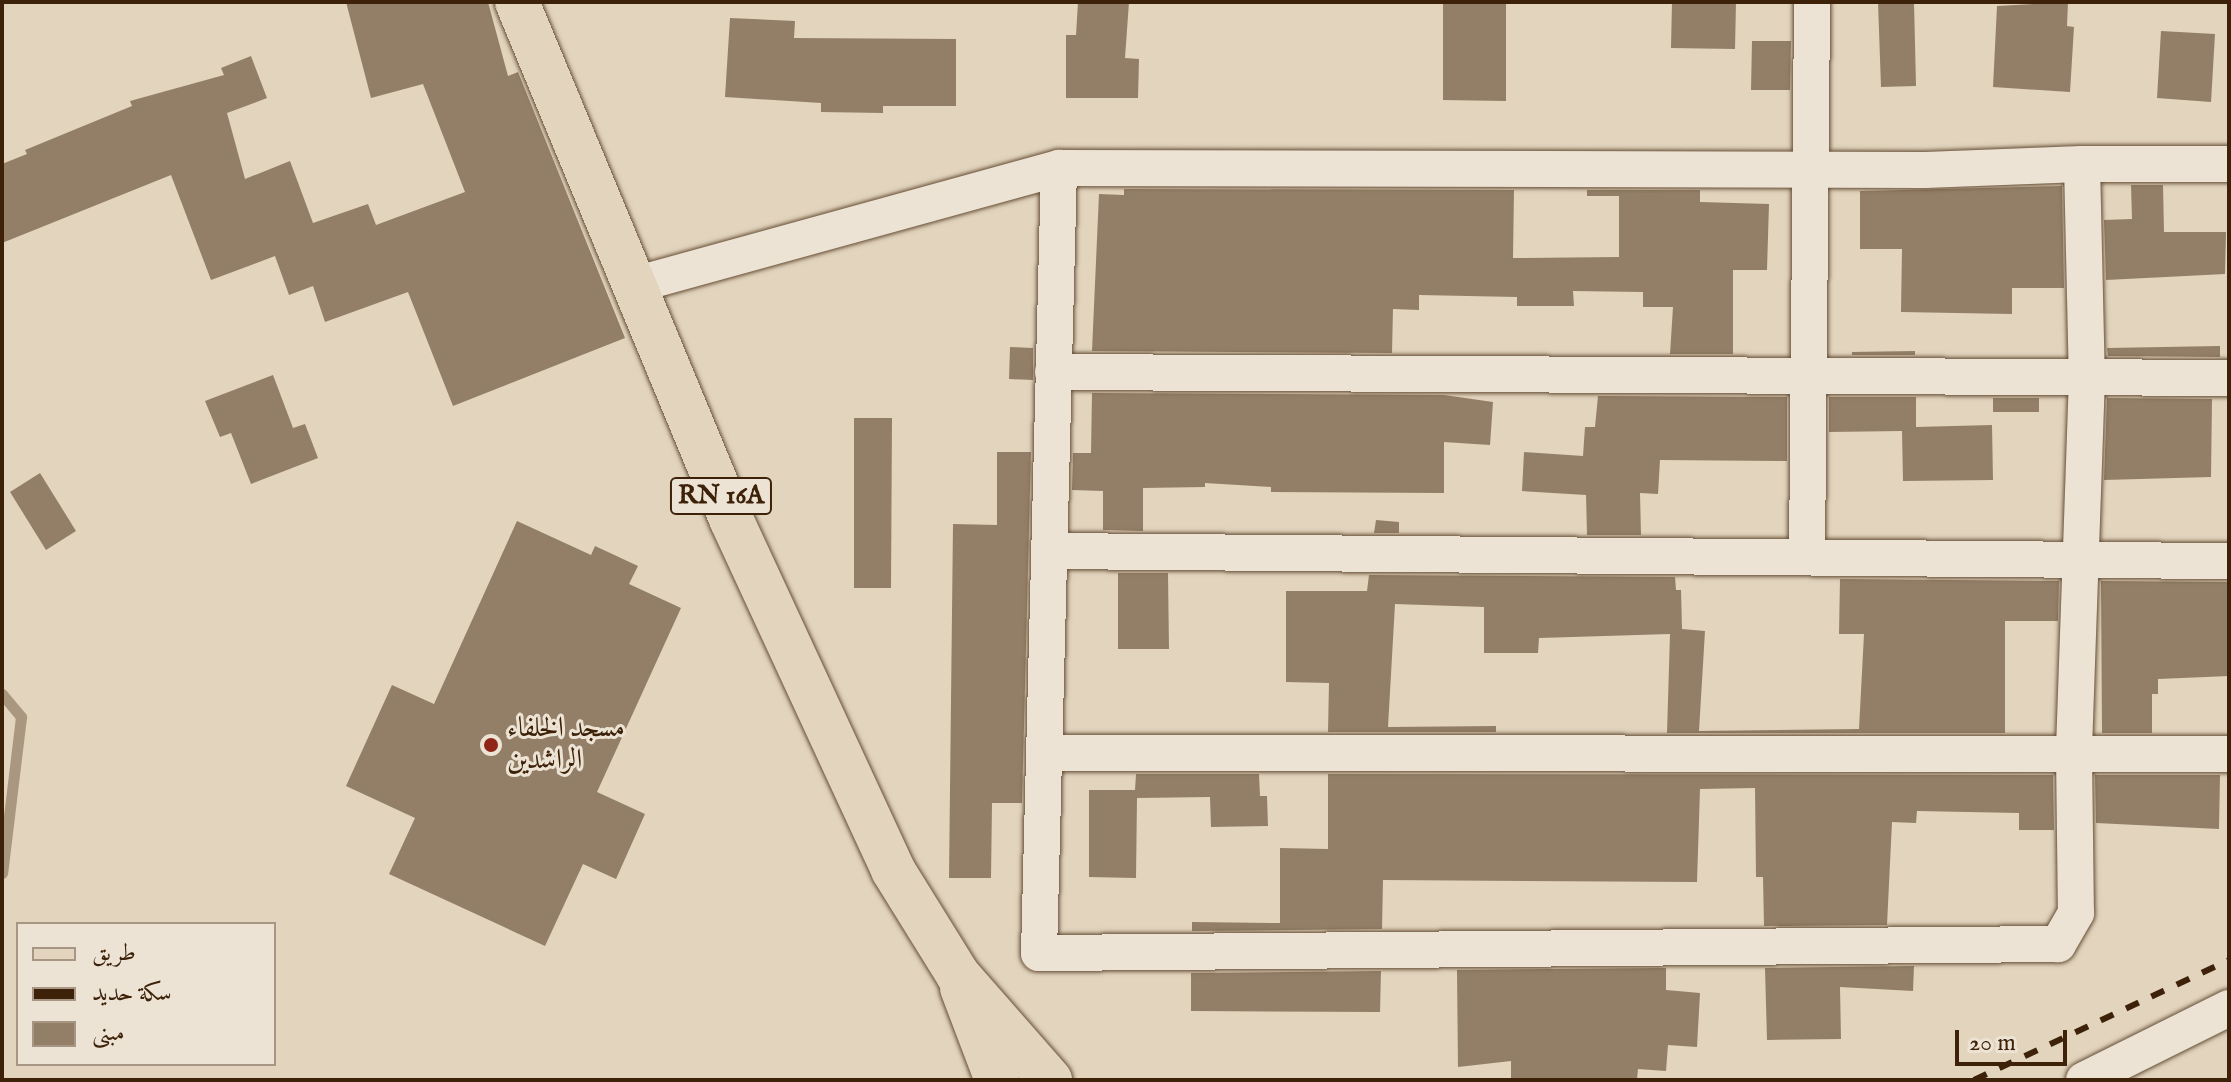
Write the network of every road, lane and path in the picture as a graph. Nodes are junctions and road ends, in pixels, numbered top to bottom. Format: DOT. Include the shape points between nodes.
graph roads {
  1 [pos="517,2"];
  2 [pos="1812,2"];
  3 [pos="2082,164"];
  4 [pos="2229,164"];
  5 [pos="1059,168"];
  6 [pos="1813,169"];
  7 [pos="634,285"];
  8 [pos="1053,372"];
  9 [pos="1810,376"];
  10 [pos="2087,377"];
  11 [pos="2229,378"];
  12 [pos="1049,551"];
  13 [pos="1807,557"];
  14 [pos="2084,560"];
  15 [pos="2229,561"];
  16 [pos="1044,753"];
  17 [pos="2074,754"];
  18 [pos="2229,754"];
  19 [pos="958,975"];
  20 [pos="2229,1008"];
  21 [pos="2115,1071"];
  22 [pos="997,1080"];
  23 [pos="1050,1080"];
  24 [pos="2084,1080"];
  1 -- 7 [label="main road, RN 16A"];
  2 -- 6 [label="street"];
  3 -- 4 [label="street"];
  3 -- 6 [label="street"];
  3 -- 10 [label="street"];
  5 -- 6 [label="street"];
  5 -- 7 [label="street"];
  5 -- 8 [label="street"];
  6 -- 9 [label="street"];
  7 -- 19 [label="main road, RN 16A" via="731,519 886,856"];
  8 -- 9 [label="street"];
  8 -- 12 [label="street"];
  9 -- 10 [label="street"];
  9 -- 13 [label="street"];
  10 -- 11 [label="street"];
  10 -- 14 [label="street"];
  12 -- 13 [label="street"];
  12 -- 16 [label="street"];
  13 -- 14 [label="street"];
  14 -- 15 [label="street"];
  14 -- 17 [label="street"];
  16 -- 17 [label="street"];
  16 -- 17 [label="street" via="1039,953 2058,944 2076,913"];
  17 -- 18 [label="street"];
  19 -- 22 [label="main road"];
  19 -- 23 [label="main road, RN 16A"];
  20 -- 21 [label="street"];
  21 -- 24 [label="street"];
}
